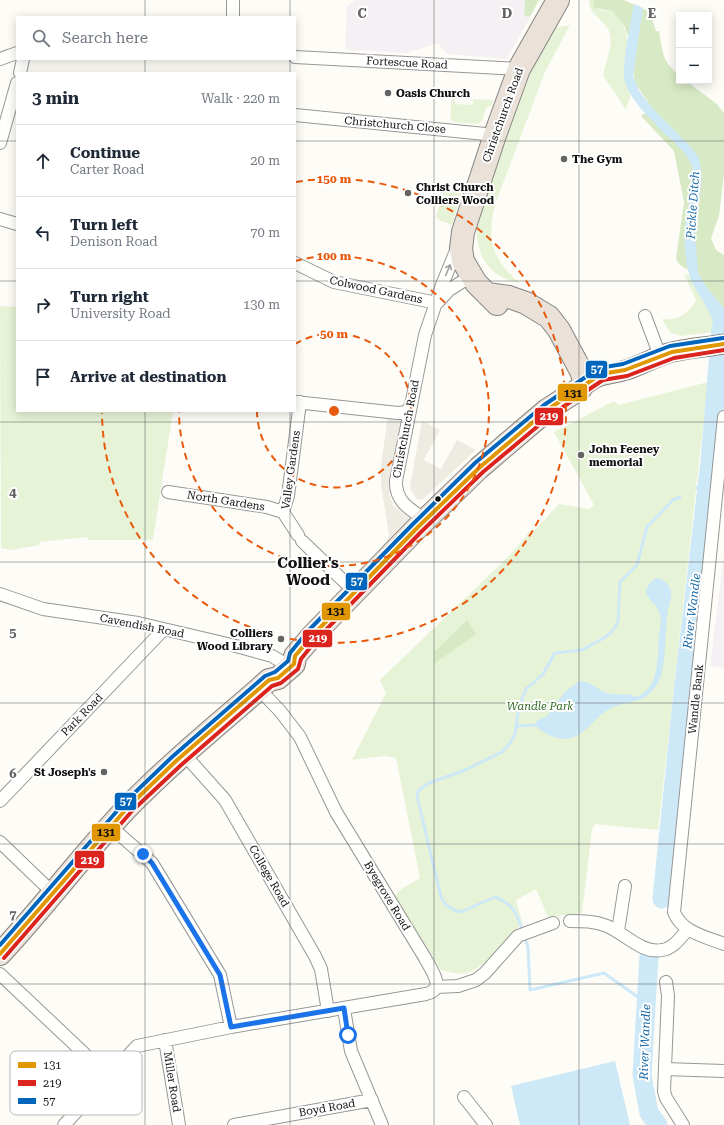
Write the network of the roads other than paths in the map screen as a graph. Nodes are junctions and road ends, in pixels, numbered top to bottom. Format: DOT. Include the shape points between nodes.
graph roads {
  1 [pos="233,0"];
  2 [pos="570,0"];
  3 [pos="553,9"];
  4 [pos="233,16"];
  5 [pos="16,53"];
  6 [pos="296,58"];
  7 [pos="0,59"];
  8 [pos="23,60"];
  9 [pos="519,69"];
  10 [pos="20,72"];
  11 [pos="16,87"];
  12 [pos="296,115"];
  13 [pos="494,136"];
  14 [pos="0,143"];
  15 [pos="0,219"];
  16 [pos="16,224"];
  17 [pos="462,238"];
  18 [pos="296,263"];
  19 [pos="471,276"];
  20 [pos="437,303"];
  21 [pos="645,316"];
  22 [pos="716,345"];
  23 [pos="660,356"];
  24 [pos="584,382"];
  25 [pos="298,402"];
  26 [pos="411,406"];
  27 [pos="724,417"];
  28 [pos="168,492"];
  29 [pos="283,512"];
  30 [pos="426,520"];
  31 [pos="354,592"];
  32 [pos="0,594"];
  33 [pos="164,629"];
  34 [pos="288,659"];
  35 [pos="264,685"];
  36 [pos="184,754"];
  37 [pos="0,801"];
  38 [pos="110,826"];
  39 [pos="0,842"];
  40 [pos="625,886"];
  41 [pos="54,894"];
  42 [pos="570,921"];
  43 [pos="553,923"];
  44 [pos="688,929"];
  45 [pos="618,932"];
  46 [pos="724,944"];
  47 [pos="0,954"];
  48 [pos="0,974"];
  49 [pos="666,982"];
  50 [pos="436,987"];
  51 [pos="344,1008"];
  52 [pos="328,1011"];
  53 [pos="231,1027"];
  54 [pos="166,1040"];
  55 [pos="81,1051"];
  56 [pos="132,1051"];
  57 [pos="665,1069"];
  58 [pos="724,1071"];
  59 [pos="464,1097"];
  60 [pos="372,1100"];
  61 [pos="73,1115"];
  62 [pos="64,1125"];
  63 [pos="179,1125"];
  64 [pos="234,1125"];
  65 [pos="382,1125"];
  66 [pos="486,1125"];
  67 [pos="683,1125"];
  1 -- 4 [label="street"];
  2 -- 3 [label="highway, Christchurch Road"];
  3 -- 9 [label="highway, Christchurch Road"];
  5 -- 7 [label="street"];
  6 -- 9 [label="street, Fortescue Road"];
  8 -- 10 [label="street"];
  9 -- 13 [label="highway, Christchurch Road"];
  11 -- 14 [label="street"];
  12 -- 13 [label="street, Christchurch Close"];
  13 -- 17 [label="highway, Christchurch Road"];
  15 -- 16 [label="street"];
  17 -- 19 [label="highway, Christchurch Road" via="463,261"];
  20 -- 17 [label="street, Christchurch Road, one-way"];
  18 -- 20 [label="street, Colwood Gardens" via="334,282"];
  19 -- 20 [label="street, Christchurch Road" via="449,290"];
  19 -- 24 [label="highway" via="487,294 510,297 549,317 559,330"];
  20 -- 26 [label="street, Christchurch Road" via="425,335"];
  21 -- 23 [label="street"];
  22 -- 23 [label="main road"];
  23 -- 24 [label="main road" via="625,370 600,386"];
  24 -- 30 [label="highway" via="504,445"];
  25 -- 26 [label="street" via="398,413 406,412"];
  25 -- 29 [label="street, Valley Gardens" via="288,496"];
  26 -- 30 [label="street, Christchurch Road" via="395,487 399,499 406,507"];
  27 -- 44 [label="street, Wandle Bank" via="675,894 674,912"];
  28 -- 29 [label="street, North Gardens" via="267,507"];
  29 -- 31 [label="street, Valley Gardens" via="300,538"];
  30 -- 31 [label="highway"];
  31 -- 34 [label="highway"];
  32 -- 33 [label="street, Cavendish Road" via="43,609"];
  33 -- 34 [label="street, Cavendish Road"];
  33 -- 37 [label="street, Park Road"];
  34 -- 35 [label="highway" via="272,672"];
  35 -- 36 [label="highway"];
  35 -- 50 [label="street, Byegrove Road" via="300,737 336,812 425,958 436,980"];
  36 -- 38 [label="highway"];
  36 -- 52 [label="street, College Road" via="225,800 315,956 321,970"];
  38 -- 41 [label="highway"];
  38 -- 53 [label="street" via="152,863 220,975"];
  39 -- 41 [label="street"];
  40 -- 45 [label="street"];
  41 -- 47 [label="highway"];
  42 -- 45 [label="street" via="592,922"];
  43 -- 50 [label="street" via="523,934 476,980 458,986"];
  44 -- 45 [label="street" via="677,942 662,950 646,948"];
  44 -- 46 [label="street"];
  48 -- 55 [label="street"];
  49 -- 57 [label="street" via="668,996"];
  50 -- 51 [label="street" via="426,994"];
  51 -- 52 [label="street"];
  51 -- 60 [label="street" via="351,1051"];
  52 -- 53 [label="street"];
  53 -- 54 [label="street"];
  54 -- 56 [label="street" via="137,1046"];
  54 -- 63 [label="street, Miller Road"];
  57 -- 58 [label="street"];
  57 -- 67 [label="street" via="666,1098"];
  59 -- 66 [label="street"];
  60 -- 64 [label="street, Boyd Road"];
  60 -- 65 [label="street"];
  61 -- 62 [label="street"];
}
